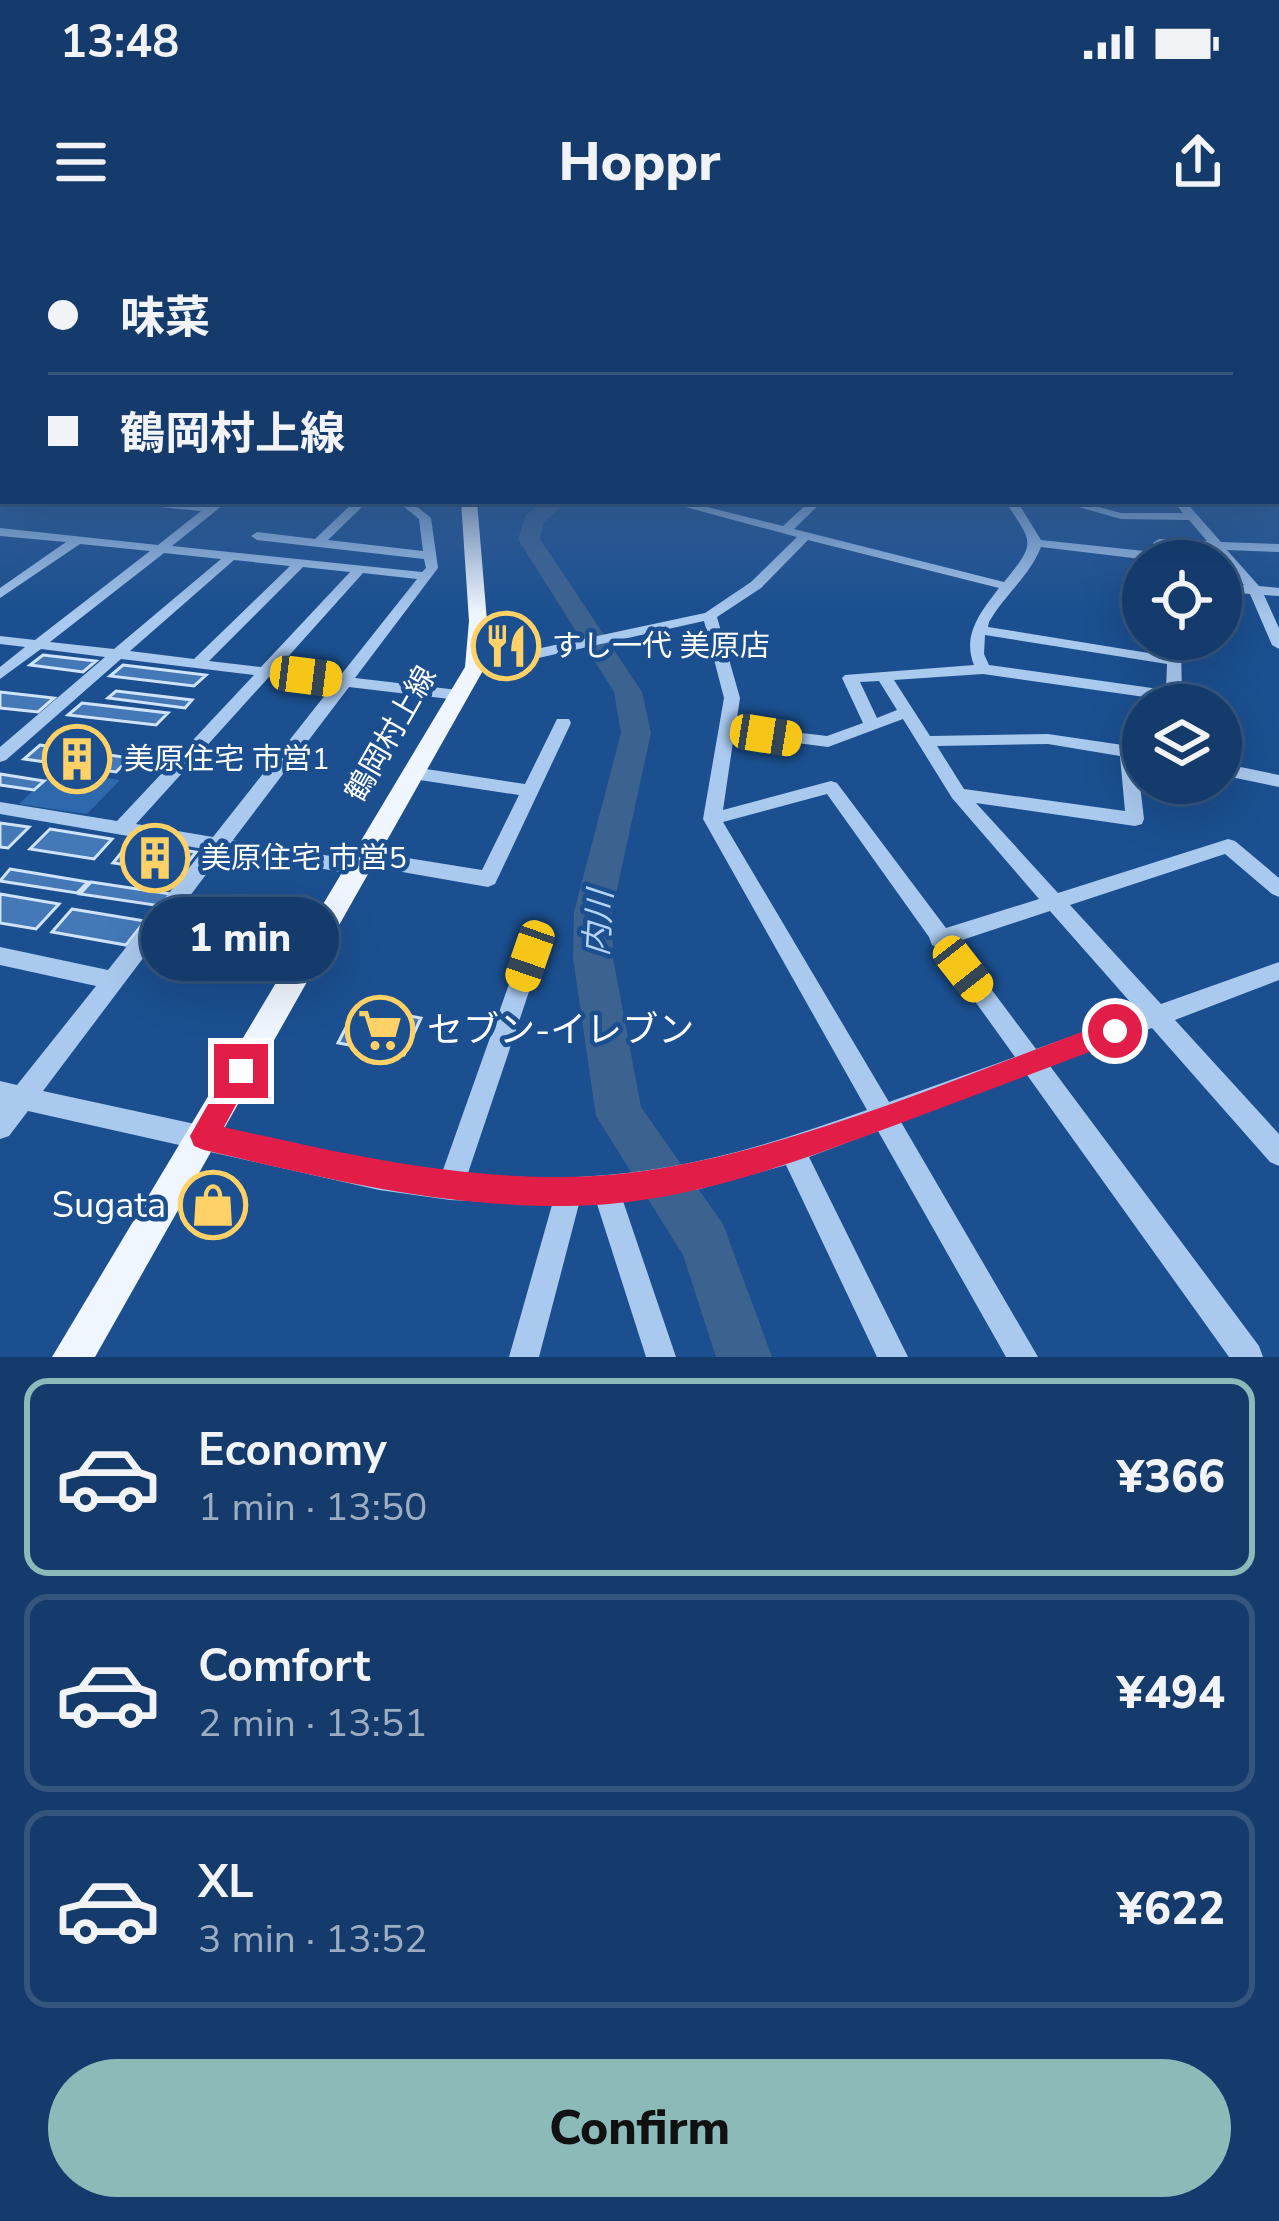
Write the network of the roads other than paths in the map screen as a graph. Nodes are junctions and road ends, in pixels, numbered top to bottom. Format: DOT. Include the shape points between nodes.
graph roads {
  1 [pos="210,510"];
  2 [pos="352,510"];
  3 [pos="415,510"];
  4 [pos="470,510"];
  5 [pos="707,510"];
  6 [pos="807,510"];
  7 [pos="1016,510"];
  8 [pos="1093,510"];
  9 [pos="1188,510"];
  10 [pos="1096,511"];
  11 [pos="1195,517"];
  12 [pos="787,529"];
  13 [pos="3,534"];
  14 [pos="807,534"];
  15 [pos="257,536"];
  16 [pos="78,539"];
  17 [pos="1145,540"];
  18 [pos="1216,540"];
  19 [pos="318,543"];
  20 [pos="1035,543"];
  21 [pos="1122,545"];
  22 [pos="1242,546"];
  23 [pos="161,548"];
  24 [pos="1279,548"];
  25 [pos="231,556"];
  26 [pos="430,556"];
  27 [pos="300,563"];
  28 [pos="360,569"];
  29 [pos="1242,573"];
  30 [pos="426,576"];
  31 [pos="1010,587"];
  32 [pos="1242,589"];
  33 [pos="1256,591"];
  34 [pos="1279,592"];
  35 [pos="0,594"];
  36 [pos="710,616"];
  37 [pos="977,629"];
  38 [pos="0,640"];
  39 [pos="38,645"];
  40 [pos="1279,645"];
  41 [pos="117,654"];
  42 [pos="1173,661"];
  43 [pos="197,664"];
  44 [pos="475,667"];
  45 [pos="983,669"];
  46 [pos="267,672"];
  47 [pos="0,674"];
  48 [pos="884,676"];
  49 [pos="345,681"];
  50 [pos="1174,684"];
  51 [pos="1122,692"];
  52 [pos="458,695"];
  53 [pos="906,712"];
  54 [pos="563,723"];
  55 [pos="872,724"];
  56 [pos="727,729"];
  57 [pos="924,741"];
  58 [pos="1122,750"];
  59 [pos="0,756"];
  60 [pos="413,773"];
  61 [pos="1242,773"];
  62 [pos="1279,781"];
  63 [pos="530,791"];
  64 [pos="958,794"];
  65 [pos="1135,804"];
  66 [pos="0,808"];
  67 [pos="712,819"];
  68 [pos="121,830"];
  69 [pos="220,844"];
  70 [pos="362,863"];
  71 [pos="1279,889"];
  72 [pos="1053,902"];
  73 [pos="939,939"];
  74 [pos="0,956"];
  75 [pos="530,956"];
  76 [pos="1279,971"];
  77 [pos="113,980"];
  78 [pos="1155,1017"];
  79 [pos="1035,1060"];
  80 [pos="11,1096"];
  81 [pos="885,1117"];
  82 [pos="0,1127"];
  83 [pos="204,1136"];
  84 [pos="792,1150"];
  85 [pos="1279,1153"];
  86 [pos="450,1187"];
  87 [pos="608,1190"];
  88 [pos="569,1192"];
  89 [pos="72,1357"];
  90 [pos="524,1357"];
  91 [pos="661,1357"];
  92 [pos="893,1357"];
  93 [pos="1023,1357"];
  94 [pos="1248,1357"];
  1 -- 23 [label="street"];
  2 -- 19 [label="street"];
  3 -- 26 [label="street" via="425,518"];
  4 -- 44 [label="main road, 鶴岡村上線"];
  5 -- 12 [label="street"];
  6 -- 12 [label="street"];
  7 -- 20 [label="street"];
  8 -- 10 [label="street"];
  9 -- 11 [label="street"];
  10 -- 11 [label="street"];
  10 -- 17 [label="street"];
  11 -- 18 [label="street"];
  12 -- 14 [label="street"];
  13 -- 16 [label="street"];
  14 -- 31 [label="street"];
  14 -- 36 [label="street" via="756,585"];
  15 -- 19 [label="street"];
  16 -- 23 [label="street"];
  16 -- 35 [label="street"];
  19 -- 26 [label="street"];
  20 -- 21 [label="street"];
  20 -- 31 [label="street"];
  22 -- 24 [label="street"];
  23 -- 25 [label="street"];
  23 -- 39 [label="street"];
  25 -- 27 [label="street"];
  25 -- 41 [label="street"];
  26 -- 30 [label="street"];
  27 -- 28 [label="street"];
  27 -- 43 [label="street"];
  28 -- 30 [label="street"];
  28 -- 46 [label="street"];
  29 -- 33 [label="street"];
  30 -- 49 [label="street"];
  31 -- 37 [label="street"];
  32 -- 33 [label="street"];
  33 -- 34 [label="street"];
  33 -- 40 [label="street"];
  36 -- 44 [label="street"];
  36 -- 56 [label="street" via="732,698"];
  37 -- 42 [label="street"];
  37 -- 45 [label="street"];
  38 -- 39 [label="street"];
  39 -- 41 [label="street"];
  39 -- 47 [label="street"];
  41 -- 43 [label="street"];
  41 -- 59 [label="street"];
  42 -- 50 [label="street"];
  43 -- 46 [label="street"];
  44 -- 52 [label="main road, 鶴岡村上線"];
  45 -- 48 [label="street"];
  45 -- 51 [label="street"];
  46 -- 49 [label="street"];
  46 -- 68 [label="street"];
  48 -- 53 [label="street"];
  48 -- 55 [label="street" via="850,679"];
  49 -- 52 [label="street"];
  49 -- 69 [label="street"];
  52 -- 60 [label="main road, 鶴岡村上線"];
  53 -- 55 [label="street"];
  53 -- 57 [label="street"];
  54 -- 63 [label="street"];
  55 -- 56 [label="street" via="828,742"];
  56 -- 67 [label="street"];
  57 -- 58 [label="street" via="1048,739"];
  57 -- 64 [label="street"];
  60 -- 63 [label="street"];
  60 -- 70 [label="main road, 鶴岡村上線"];
  61 -- 62 [label="street"];
  63 -- 70 [label="street" via="488,879"];
  64 -- 65 [label="street" via="1135,819"];
  64 -- 72 [label="street"];
  66 -- 68 [label="street"];
  67 -- 73 [label="street" via="831,787"];
  67 -- 81 [label="street"];
  68 -- 69 [label="street"];
  69 -- 70 [label="street"];
  69 -- 77 [label="street"];
  70 -- 83 [label="main road, 鶴岡村上線"];
  71 -- 72 [label="street" via="1228,846"];
  72 -- 73 [label="street"];
  72 -- 78 [label="street"];
  73 -- 79 [label="street"];
  74 -- 77 [label="street"];
  75 -- 86 [label="street"];
  76 -- 78 [label="street"];
  77 -- 80 [label="street"];
  78 -- 79 [label="street"];
  78 -- 85 [label="street"];
  79 -- 81 [label="street"];
  79 -- 94 [label="street"];
  80 -- 82 [label="street"];
  80 -- 83 [label="street"];
  81 -- 84 [label="street"];
  81 -- 93 [label="street"];
  83 -- 86 [label="street"];
  83 -- 89 [label="main road, 鶴岡村上線"];
  84 -- 87 [label="street"];
  84 -- 92 [label="street"];
  86 -- 88 [label="street"];
  87 -- 88 [label="street"];
  87 -- 91 [label="street"];
  88 -- 90 [label="street"];
}
